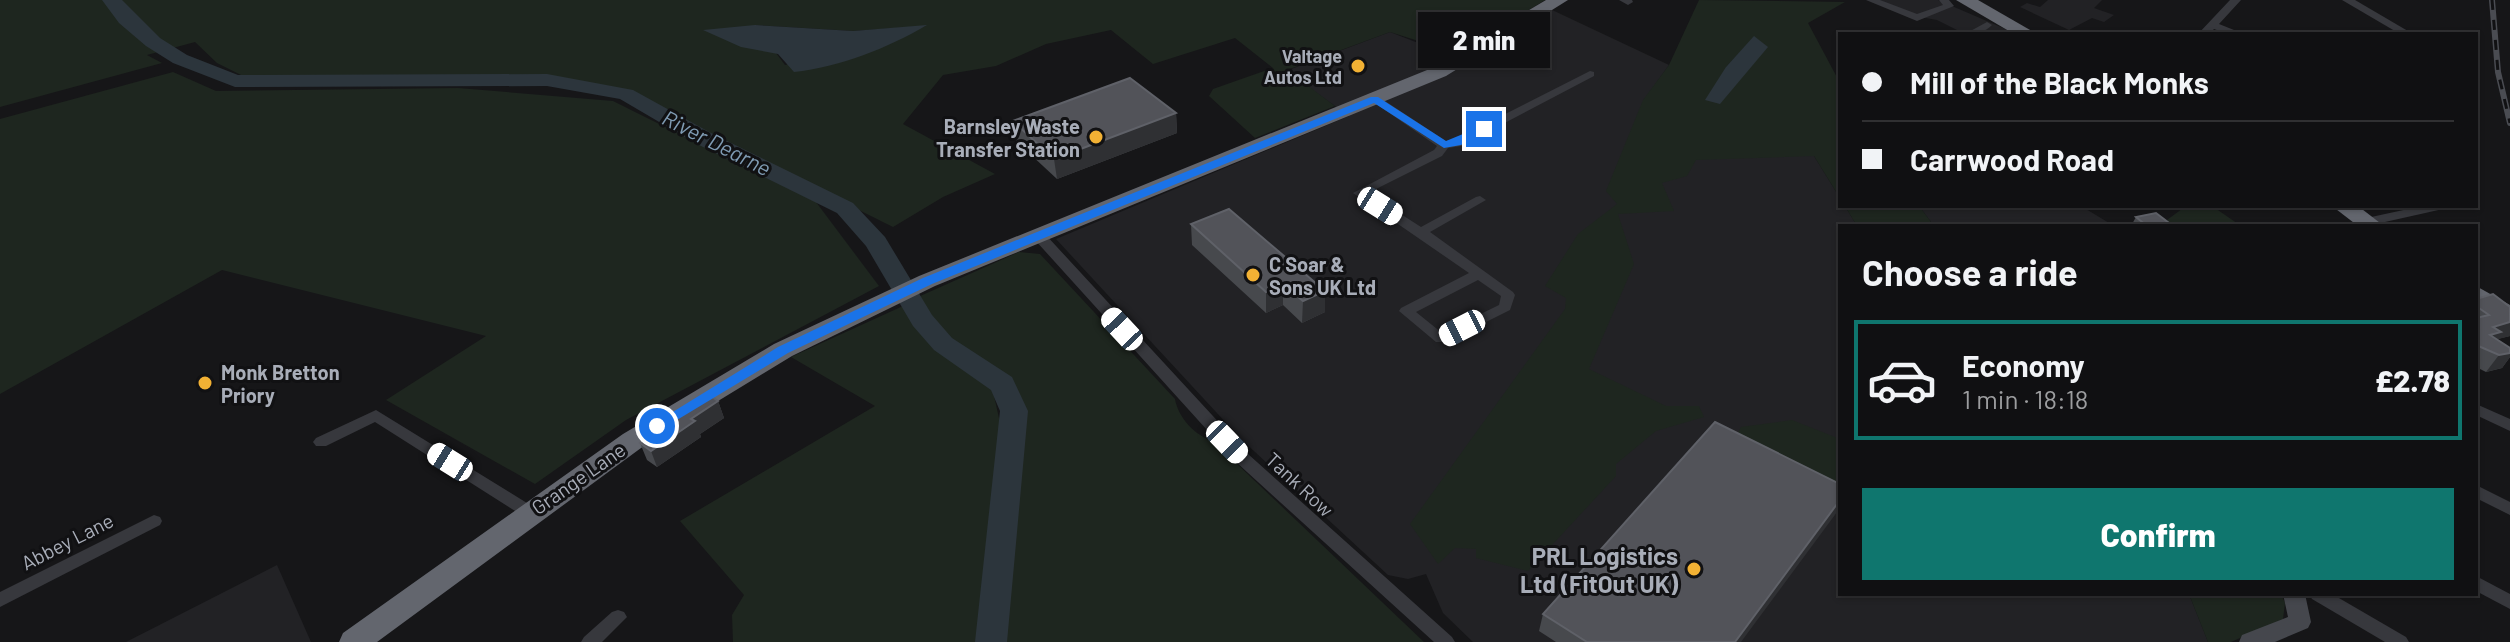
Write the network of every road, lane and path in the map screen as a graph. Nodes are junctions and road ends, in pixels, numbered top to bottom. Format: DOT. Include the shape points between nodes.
graph roads {
  1 [pos="1559,0"];
  2 [pos="1871,0"];
  3 [pos="1965,0"];
  4 [pos="1984,0"];
  5 [pos="2236,0"];
  6 [pos="2347,0"];
  7 [pos="1945,3"];
  8 [pos="1987,25"];
  9 [pos="2212,25"];
  10 [pos="1974,32"];
  11 [pos="2024,32"];
  12 [pos="2044,32"];
  13 [pos="2205,32"];
  14 [pos="2233,32"];
  15 [pos="2404,32"];
  16 [pos="1590,74"];
  17 [pos="1375,99"];
  18 [pos="1444,145"];
  19 [pos="1480,200"];
  20 [pos="2345,208"];
  21 [pos="2431,208"];
  22 [pos="2365,224"];
  23 [pos="2370,224"];
  24 [pos="1421,232"];
  25 [pos="1040,237"];
  26 [pos="1478,274"];
  27 [pos="2478,295"];
  28 [pos="2510,316"];
  29 [pos="2478,410"];
  30 [pos="2510,426"];
  31 [pos="321,442"];
  32 [pos="2478,492"];
  33 [pos="2510,509"];
  34 [pos="529,512"];
  35 [pos="154,521"];
  36 [pos="2478,584"];
  37 [pos="2295,596"];
  38 [pos="2321,596"];
  39 [pos="0,600"];
  40 [pos="2510,602"];
  41 [pos="618,617"];
  42 [pos="354,642"];
  43 [pos="590,642"];
  44 [pos="1446,642"];
  45 [pos="2250,642"];
  46 [pos="2400,642"];
  1 -- 17 [label="highway, Grange Lane" via="1439,72"];
  2 -- 7 [label="street" via="1917,18"];
  3 -- 11 [label="highway"];
  4 -- 12 [label="highway"];
  5 -- 9 [label="street"];
  6 -- 15 [label="street"];
  8 -- 10 [label="street"];
  9 -- 13 [label="street"];
  9 -- 14 [label="street"];
  16 -- 18 [label="street"];
  17 -- 18 [label="street"];
  17 -- 25 [label="highway, Grange Lane"];
  18 -- 24 [label="street" via="1438,153 1359,193"];
  19 -- 24 [label="street"];
  20 -- 22 [label="highway"];
  21 -- 23 [label="street"];
  24 -- 26 [label="street"];
  25 -- 34 [label="highway, Grange Lane" via="927,281 783,350 632,441"];
  25 -- 44 [label="street, Tank Row" via="1242,458"];
  26 -- 26 [label="street" via="1508,295 1505,307 1441,339 1406,311"];
  27 -- 28 [label="highway"];
  29 -- 30 [label="street"];
  31 -- 34 [label="street" via="376,415"];
  32 -- 33 [label="street"];
  34 -- 42 [label="highway, Grange Lane"];
  35 -- 39 [label="street, Abbey Lane"];
  36 -- 40 [label="street"];
  37 -- 45 [label="street" via="2300,622"];
  38 -- 46 [label="street"];
  41 -- 43 [label="street"];
}
